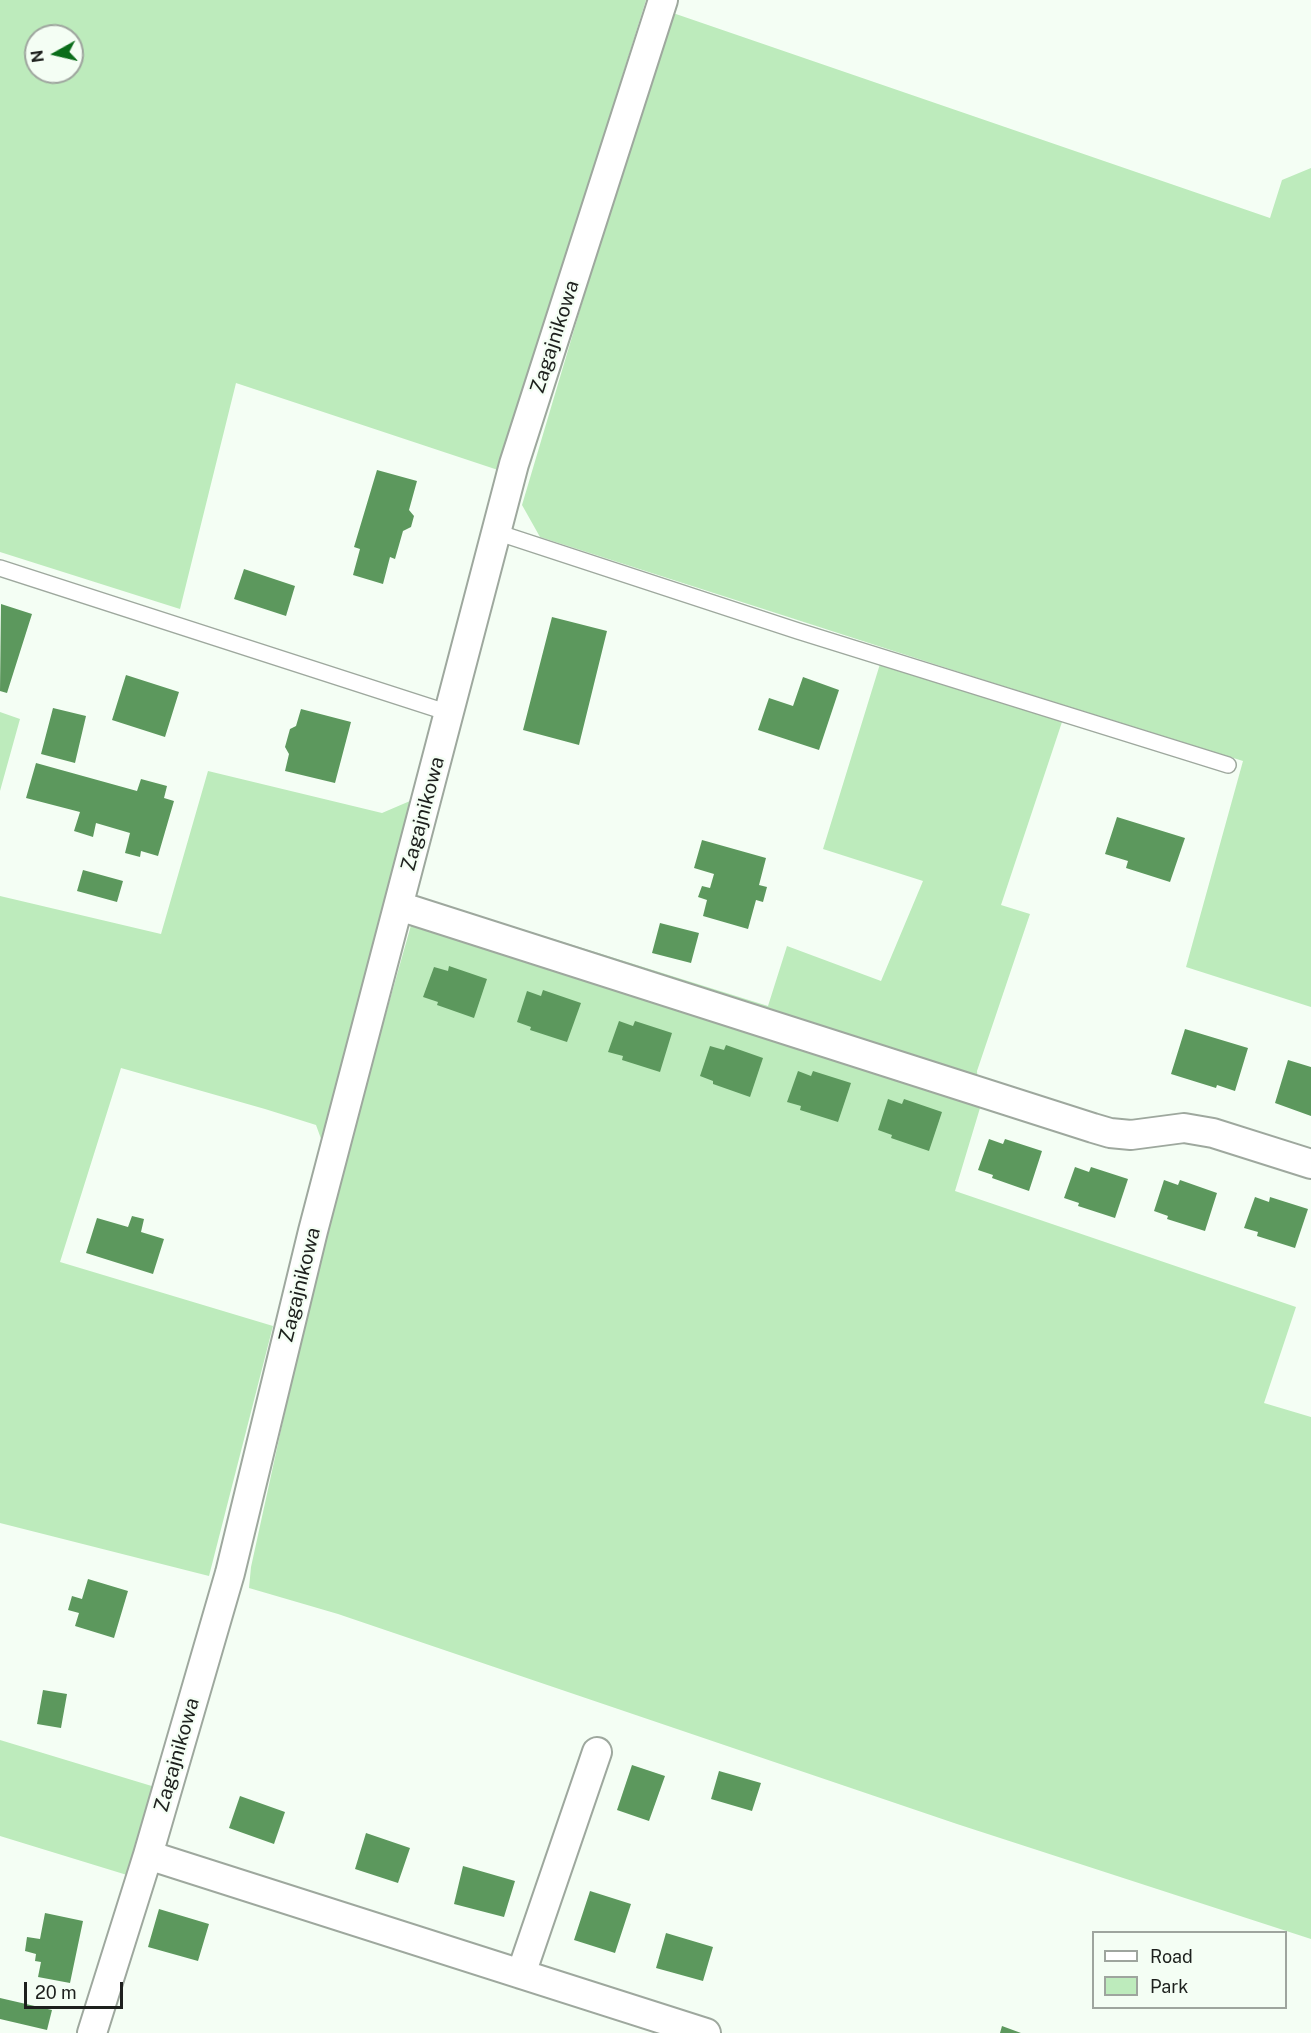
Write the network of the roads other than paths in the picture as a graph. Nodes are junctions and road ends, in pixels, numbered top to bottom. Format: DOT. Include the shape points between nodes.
graph roads {
  1 [pos="663,0"];
  2 [pos="496,532"];
  3 [pos="0,568"];
  4 [pos="449,713"];
  5 [pos="1228,765"];
  6 [pos="399,906"];
  7 [pos="1311,1164"];
  8 [pos="597,1752"];
  9 [pos="148,1855"];
  10 [pos="521,1974"];
  11 [pos="92,2033"];
  12 [pos="706,2033"];
  1 -- 2 [label="street, Zagajnikowa" via="514,464"];
  2 -- 4 [label="street, Zagajnikowa"];
  2 -- 5 [label="lane"];
  3 -- 4 [label="lane"];
  4 -- 6 [label="street, Zagajnikowa"];
  6 -- 7 [label="street" via="1110,1133 1131,1135 1184,1128 1214,1133"];
  6 -- 9 [label="street, Zagajnikowa" via="316,1220 230,1573"];
  8 -- 10 [label="street"];
  9 -- 10 [label="street"];
  9 -- 11 [label="street, Zagajnikowa"];
  10 -- 12 [label="street"];
}
